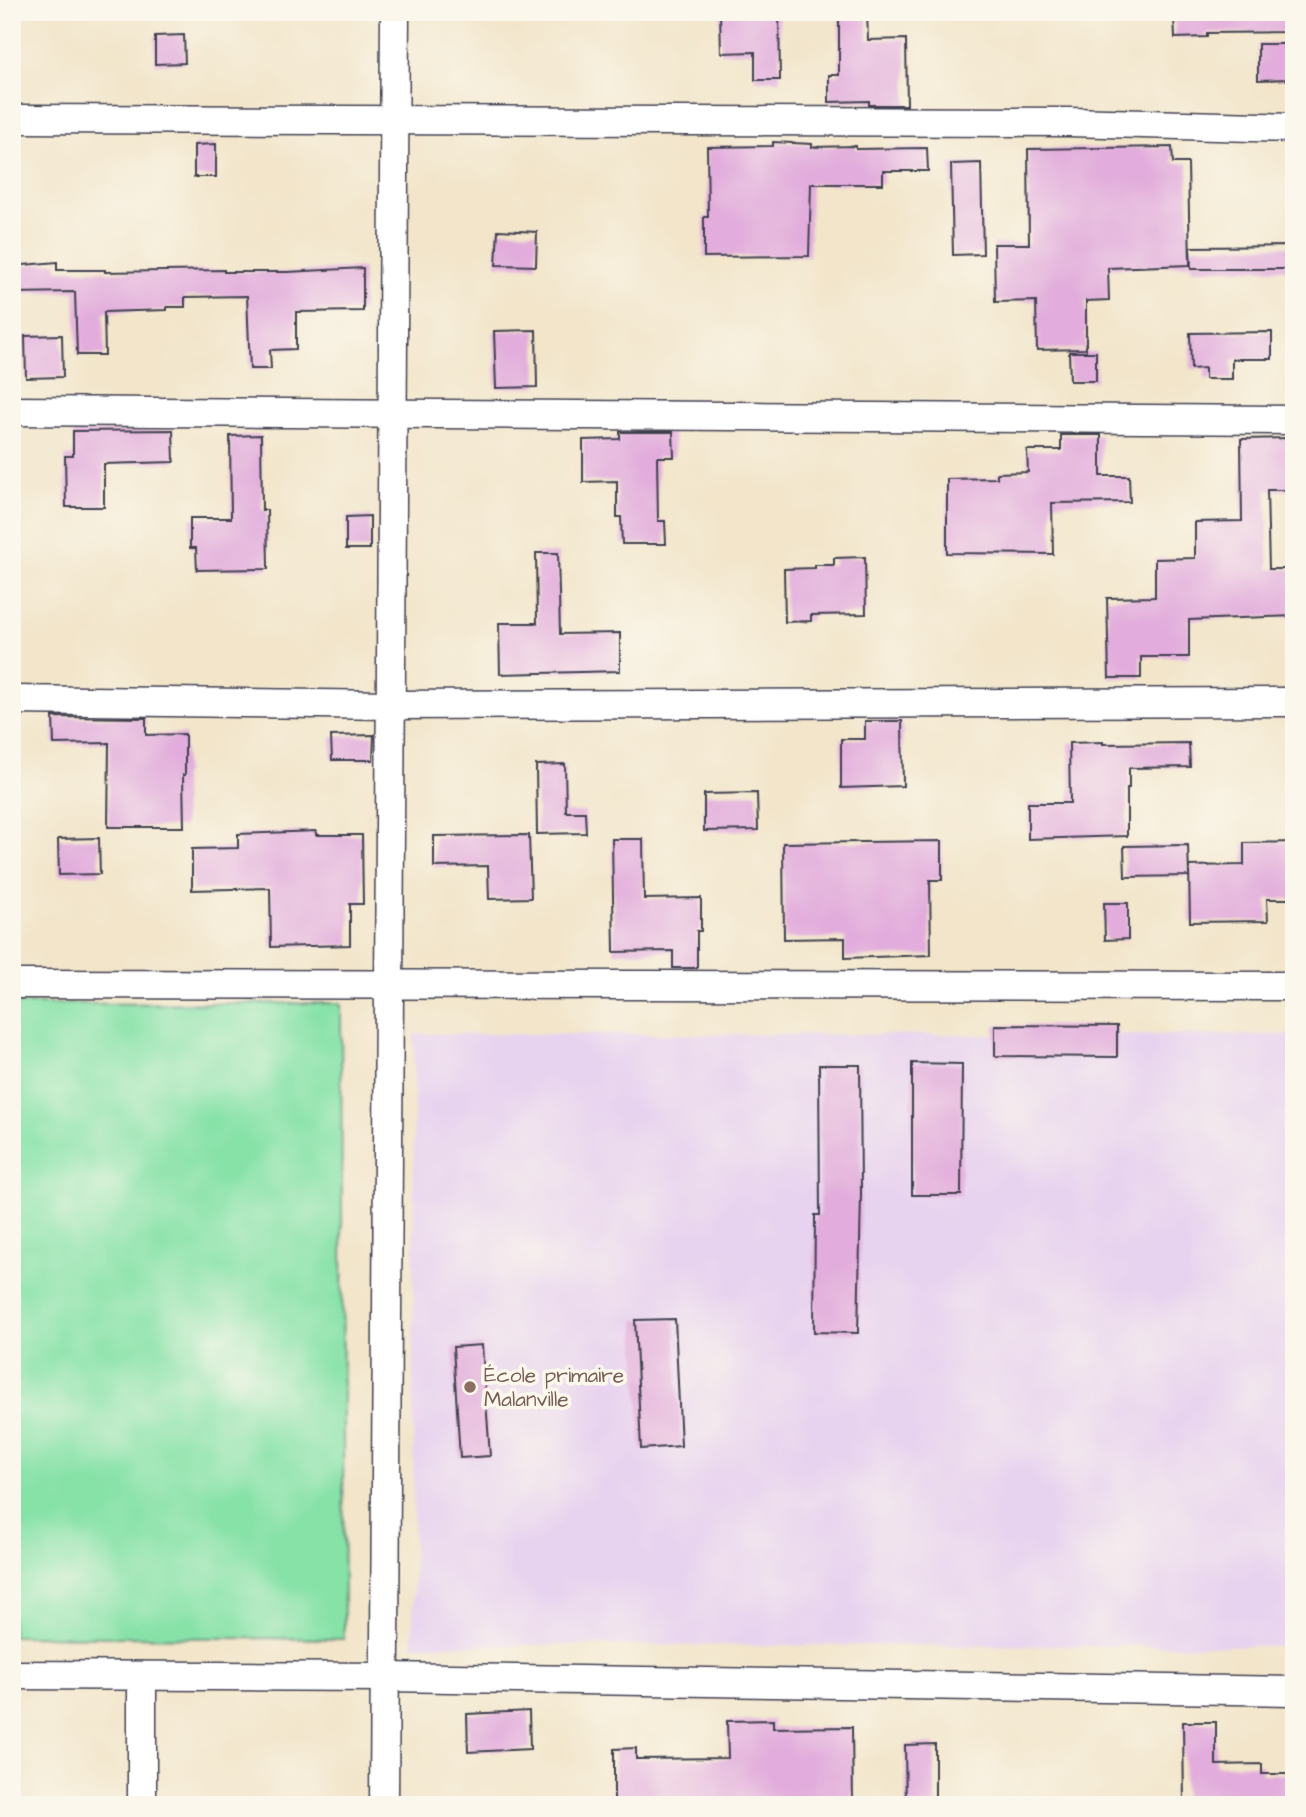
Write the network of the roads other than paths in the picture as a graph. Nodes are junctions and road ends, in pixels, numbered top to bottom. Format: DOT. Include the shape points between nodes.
graph roads {
  1 [pos="394,12"];
  2 [pos="12,119"];
  3 [pos="394,120"];
  4 [pos="1294,128"];
  5 [pos="12,411"];
  6 [pos="392,413"];
  7 [pos="1294,420"];
  8 [pos="12,700"];
  9 [pos="1294,702"];
  10 [pos="390,705"];
  11 [pos="12,984"];
  12 [pos="389,984"];
  13 [pos="1294,986"];
  14 [pos="12,1675"];
  15 [pos="142,1677"];
  16 [pos="385,1678"];
  17 [pos="1294,1691"];
  18 [pos="142,1805"];
  19 [pos="384,1805"];
  1 -- 3 [label="street"];
  2 -- 3 [label="street"];
  3 -- 4 [label="street" via="1069,122"];
  3 -- 6 [label="street"];
  5 -- 6 [label="street"];
  6 -- 7 [label="street"];
  6 -- 10 [label="street"];
  8 -- 10 [label="street"];
  9 -- 10 [label="street"];
  10 -- 12 [label="street"];
  11 -- 12 [label="street"];
  12 -- 13 [label="street"];
  12 -- 16 [label="street"];
  14 -- 15 [label="street"];
  15 -- 16 [label="street"];
  15 -- 18 [label="street"];
  16 -- 17 [label="street"];
  16 -- 19 [label="street"];
}
